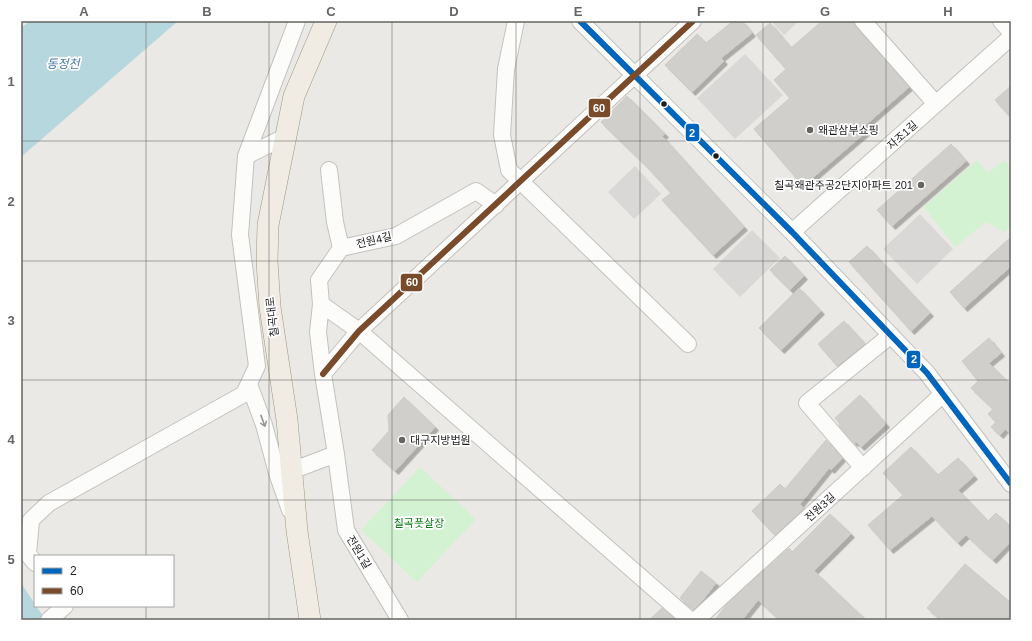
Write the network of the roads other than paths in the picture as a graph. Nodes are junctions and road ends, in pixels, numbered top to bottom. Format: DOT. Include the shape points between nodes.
graph roads {
  1 [pos="297,21"];
  2 [pos="326,21"];
  3 [pos="516,21"];
  4 [pos="580,21"];
  5 [pos="693,21"];
  6 [pos="863,21"];
  7 [pos="1001,21"];
  8 [pos="1011,32"];
  9 [pos="1011,37"];
  10 [pos="635,76"];
  11 [pos="936,104"];
  12 [pos="285,136"];
  13 [pos="246,156"];
  14 [pos="329,170"];
  15 [pos="520,182"];
  16 [pos="496,205"];
  17 [pos="792,232"];
  18 [pos="341,248"];
  19 [pos="321,304"];
  20 [pos="359,331"];
  21 [pos="891,335"];
  22 [pos="688,344"];
  23 [pos="323,374"];
  24 [pos="249,384"];
  25 [pos="943,394"];
  26 [pos="336,454"];
  27 [pos="863,468"];
  28 [pos="291,471"];
  29 [pos="1011,484"];
  30 [pos="297,531"];
  31 [pos="34,562"];
  32 [pos="64,607"];
  33 [pos="49,620"];
  34 [pos="310,620"];
  35 [pos="400,620"];
  36 [pos="690,620"];
  37 [pos="696,620"];
  1 -- 13 [label="street"];
  2 -- 12 [label="main road, 칠곡대로" via="294,96"];
  3 -- 15 [label="street" via="506,68 502,134 509,170"];
  4 -- 10 [label="street"];
  5 -- 10 [label="street"];
  6 -- 11 [label="street"];
  7 -- 8 [label="street"];
  9 -- 11 [label="street, 자조1길"];
  10 -- 15 [label="street"];
  10 -- 17 [label="street"];
  11 -- 17 [label="street, 자조1길"];
  12 -- 13 [label="street"];
  12 -- 28 [label="main road, 칠곡대로" via="268,225 267,261 270,307"];
  13 -- 24 [label="street" via="240,235 258,366"];
  14 -- 18 [label="street, 전원4길"];
  15 -- 16 [label="street"];
  15 -- 22 [label="street"];
  16 -- 18 [label="street, 전원4길" via="476,191 396,236"];
  16 -- 20 [label="street"];
  17 -- 21 [label="street"];
  18 -- 19 [label="street, 전원1길" via="319,280"];
  19 -- 20 [label="street"];
  19 -- 23 [label="street, 전원1길" via="318,332"];
  20 -- 23 [label="street"];
  20 -- 36 [label="street"];
  21 -- 25 [label="street"];
  21 -- 27 [label="street" via="807,403"];
  23 -- 26 [label="street, 전원1길"];
  24 -- 30 [label="street, one-way"];
  24 -- 31 [label="street" via="244,394 49,503 31,520 28,554"];
  25 -- 27 [label="street, 전원3길"];
  25 -- 29 [label="street"];
  26 -- 28 [label="street"];
  26 -- 35 [label="street, 전원1길" via="346,530"];
  27 -- 37 [label="street, 전원3길"];
  28 -- 30 [label="main road, 칠곡대로"];
  30 -- 34 [label="main road, 칠곡대로"];
  32 -- 33 [label="street"];
}
